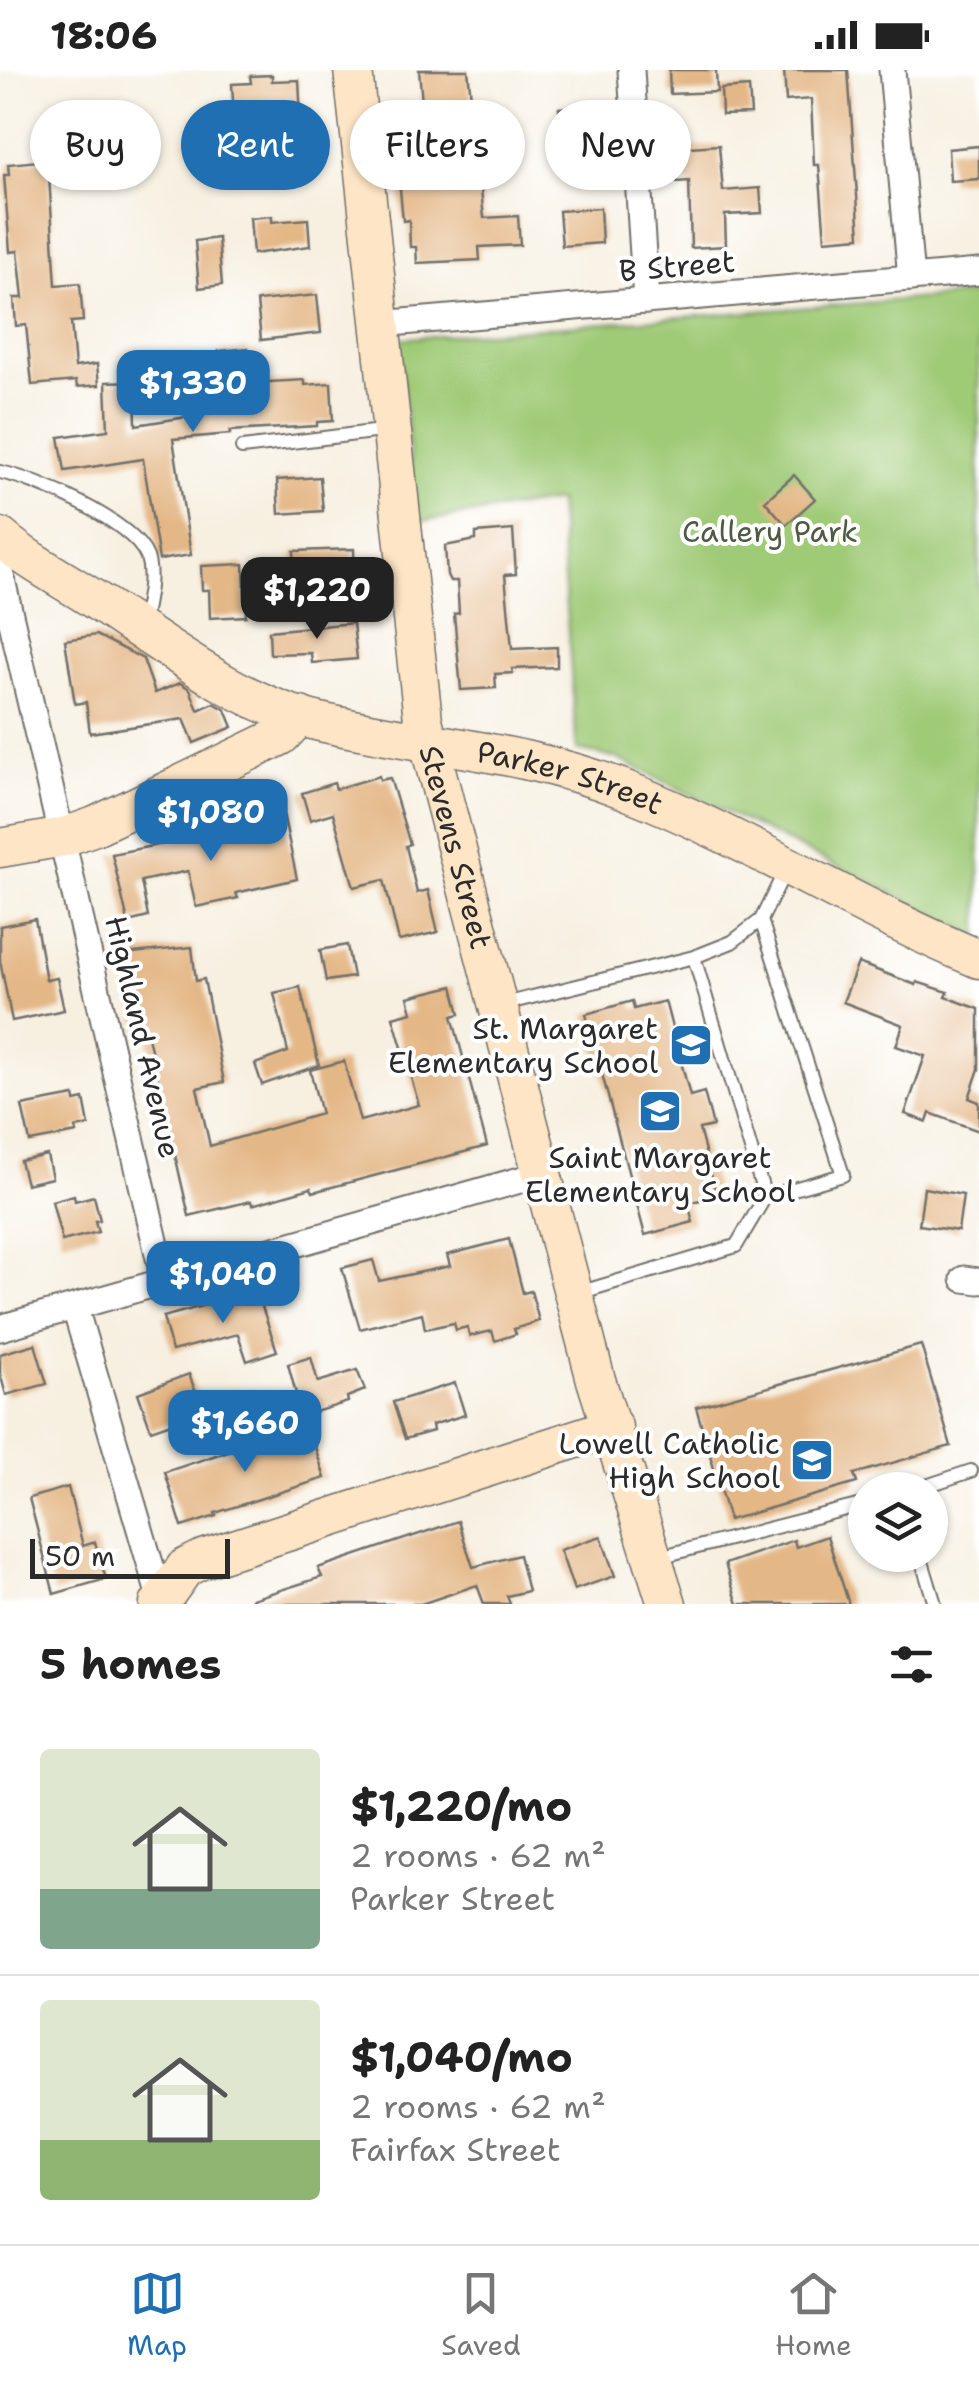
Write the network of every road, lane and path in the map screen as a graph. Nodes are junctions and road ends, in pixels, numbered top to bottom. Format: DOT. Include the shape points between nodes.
graph roads {
  1 [pos="354,70"];
  2 [pos="632,70"];
  3 [pos="892,70"];
  4 [pos="979,272"];
  5 [pos="911,278"];
  6 [pos="646,301"];
  7 [pos="380,324"];
  8 [pos="390,430"];
  9 [pos="242,448"];
  10 [pos="0,472"];
  11 [pos="0,537"];
  12 [pos="0,570"];
  13 [pos="142,630"];
  14 [pos="300,716"];
  15 [pos="428,742"];
  16 [pos="64,837"];
  17 [pos="0,848"];
  18 [pos="787,866"];
  19 [pos="761,920"];
  20 [pos="694,956"];
  21 [pos="979,960"];
  22 [pos="498,1006"];
  23 [pos="542,1174"];
  24 [pos="766,1197"];
  25 [pos="165,1284"];
  26 [pos="573,1295"];
  27 [pos="75,1308"];
  28 [pos="0,1328"];
  29 [pos="612,1427"];
  30 [pos="972,1471"];
  31 [pos="948,1479"];
  32 [pos="848,1508"];
  33 [pos="652,1558"];
  34 [pos="925,1572"];
  35 [pos="161,1604"];
  36 [pos="667,1604"];
  37 [pos="934,1604"];
  1 -- 7 [label="street, Stevens Street"];
  2 -- 6 [label="street"];
  3 -- 5 [label="street"];
  4 -- 5 [label="street, B Street"];
  5 -- 6 [label="street, B Street"];
  6 -- 7 [label="street, B Street"];
  7 -- 8 [label="street, Stevens Street"];
  8 -- 9 [label="lane"];
  8 -- 15 [label="street, Stevens Street"];
  10 -- 13 [label="lane" via="99,511 136,541 150,580"];
  11 -- 13 [label="street, Parker Street"];
  12 -- 16 [label="street, Highland Avenue"];
  13 -- 14 [label="street, Parker Street" via="204,671"];
  14 -- 15 [label="street, Parker Street"];
  14 -- 16 [label="street" via="281,736"];
  15 -- 18 [label="street, Parker Street" via="506,755 621,788"];
  15 -- 22 [label="street, Stevens Street"];
  16 -- 17 [label="street"];
  16 -- 25 [label="street, Highland Avenue"];
  18 -- 19 [label="lane"];
  18 -- 21 [label="street, Parker Street"];
  19 -- 20 [label="lane" via="732,942"];
  19 -- 24 [label="lane" via="842,1175"];
  20 -- 22 [label="lane"];
  20 -- 24 [label="lane"];
  22 -- 23 [label="street, Stevens Street"];
  23 -- 25 [label="street"];
  23 -- 26 [label="street, Stevens Street"];
  24 -- 26 [label="lane" via="736,1246"];
  25 -- 27 [label="street"];
  26 -- 29 [label="street, Stevens Street"];
  27 -- 28 [label="street"];
  27 -- 35 [label="street"];
  29 -- 33 [label="street, Stevens Street"];
  29 -- 35 [label="street" via="203,1559 185,1568"];
  30 -- 31 [label="lane"];
  32 -- 33 [label="lane"];
  33 -- 36 [label="street, Stevens Street"];
  34 -- 37 [label="lane"];
}
